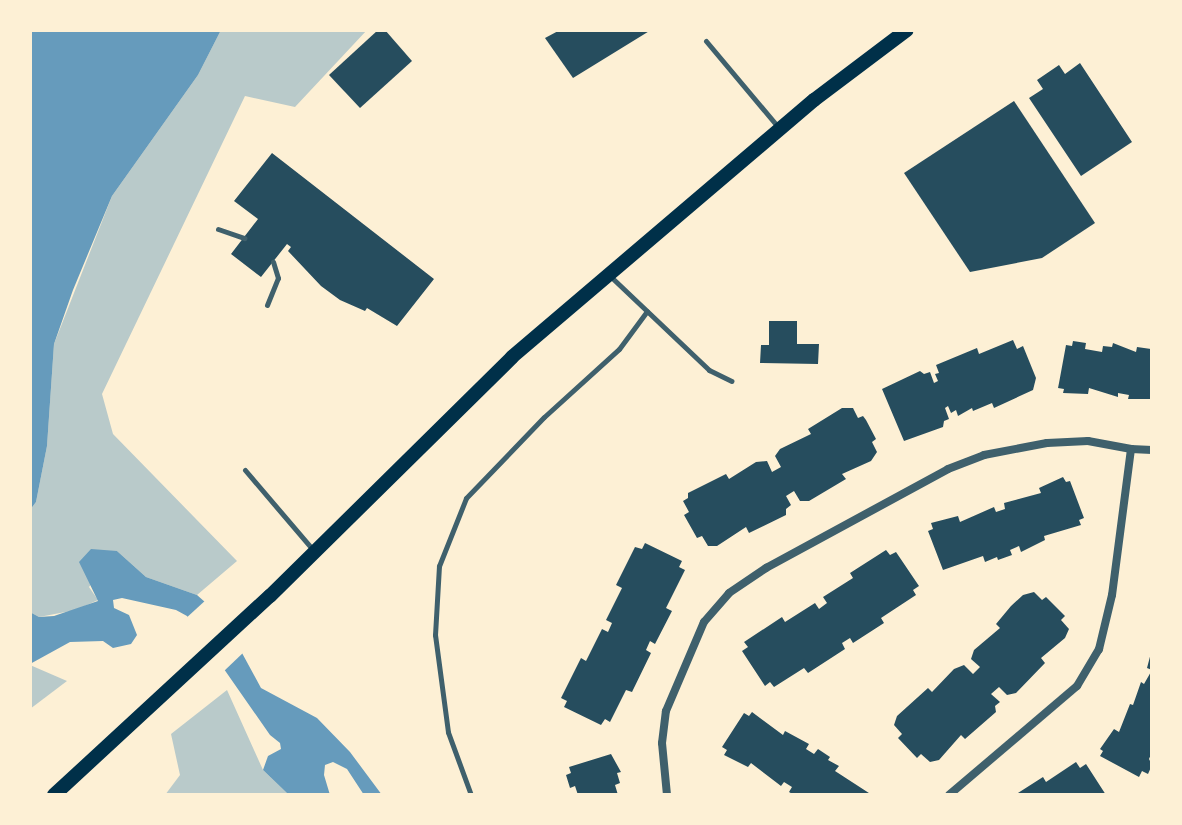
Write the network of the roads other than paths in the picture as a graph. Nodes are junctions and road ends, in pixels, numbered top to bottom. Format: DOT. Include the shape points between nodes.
graph roads {
  1 [pos="907,30"];
  2 [pos="706,41"];
  3 [pos="780,129"];
  4 [pos="218,229"];
  5 [pos="244,238"];
  6 [pos="273,262"];
  7 [pos="609,275"];
  8 [pos="267,305"];
  9 [pos="647,311"];
  10 [pos="732,381"];
  11 [pos="1131,449"];
  12 [pos="1152,450"];
  13 [pos="245,470"];
  14 [pos="315,552"];
  15 [pos="54,795"];
  16 [pos="471,795"];
  17 [pos="667,795"];
  18 [pos="949,795"];
  1 -- 3 [label="main road"];
  2 -- 3 [label="lane"];
  3 -- 7 [label="main road"];
  4 -- 5 [label="lane"];
  6 -- 8 [label="lane" via="278,278"];
  7 -- 9 [label="lane"];
  7 -- 14 [label="main road" via="512,357"];
  9 -- 10 [label="lane" via="709,370"];
  9 -- 16 [label="lane" via="619,349 466,498 439,566 435,635 448,732"];
  11 -- 12 [label="street"];
  11 -- 17 [label="street" via="1060,442 984,455 948,469 729,593 704,622 666,711 662,743"];
  11 -- 18 [label="street" via="1112,595 1099,649 1077,686"];
  13 -- 14 [label="lane"];
  14 -- 15 [label="main road"];
}
